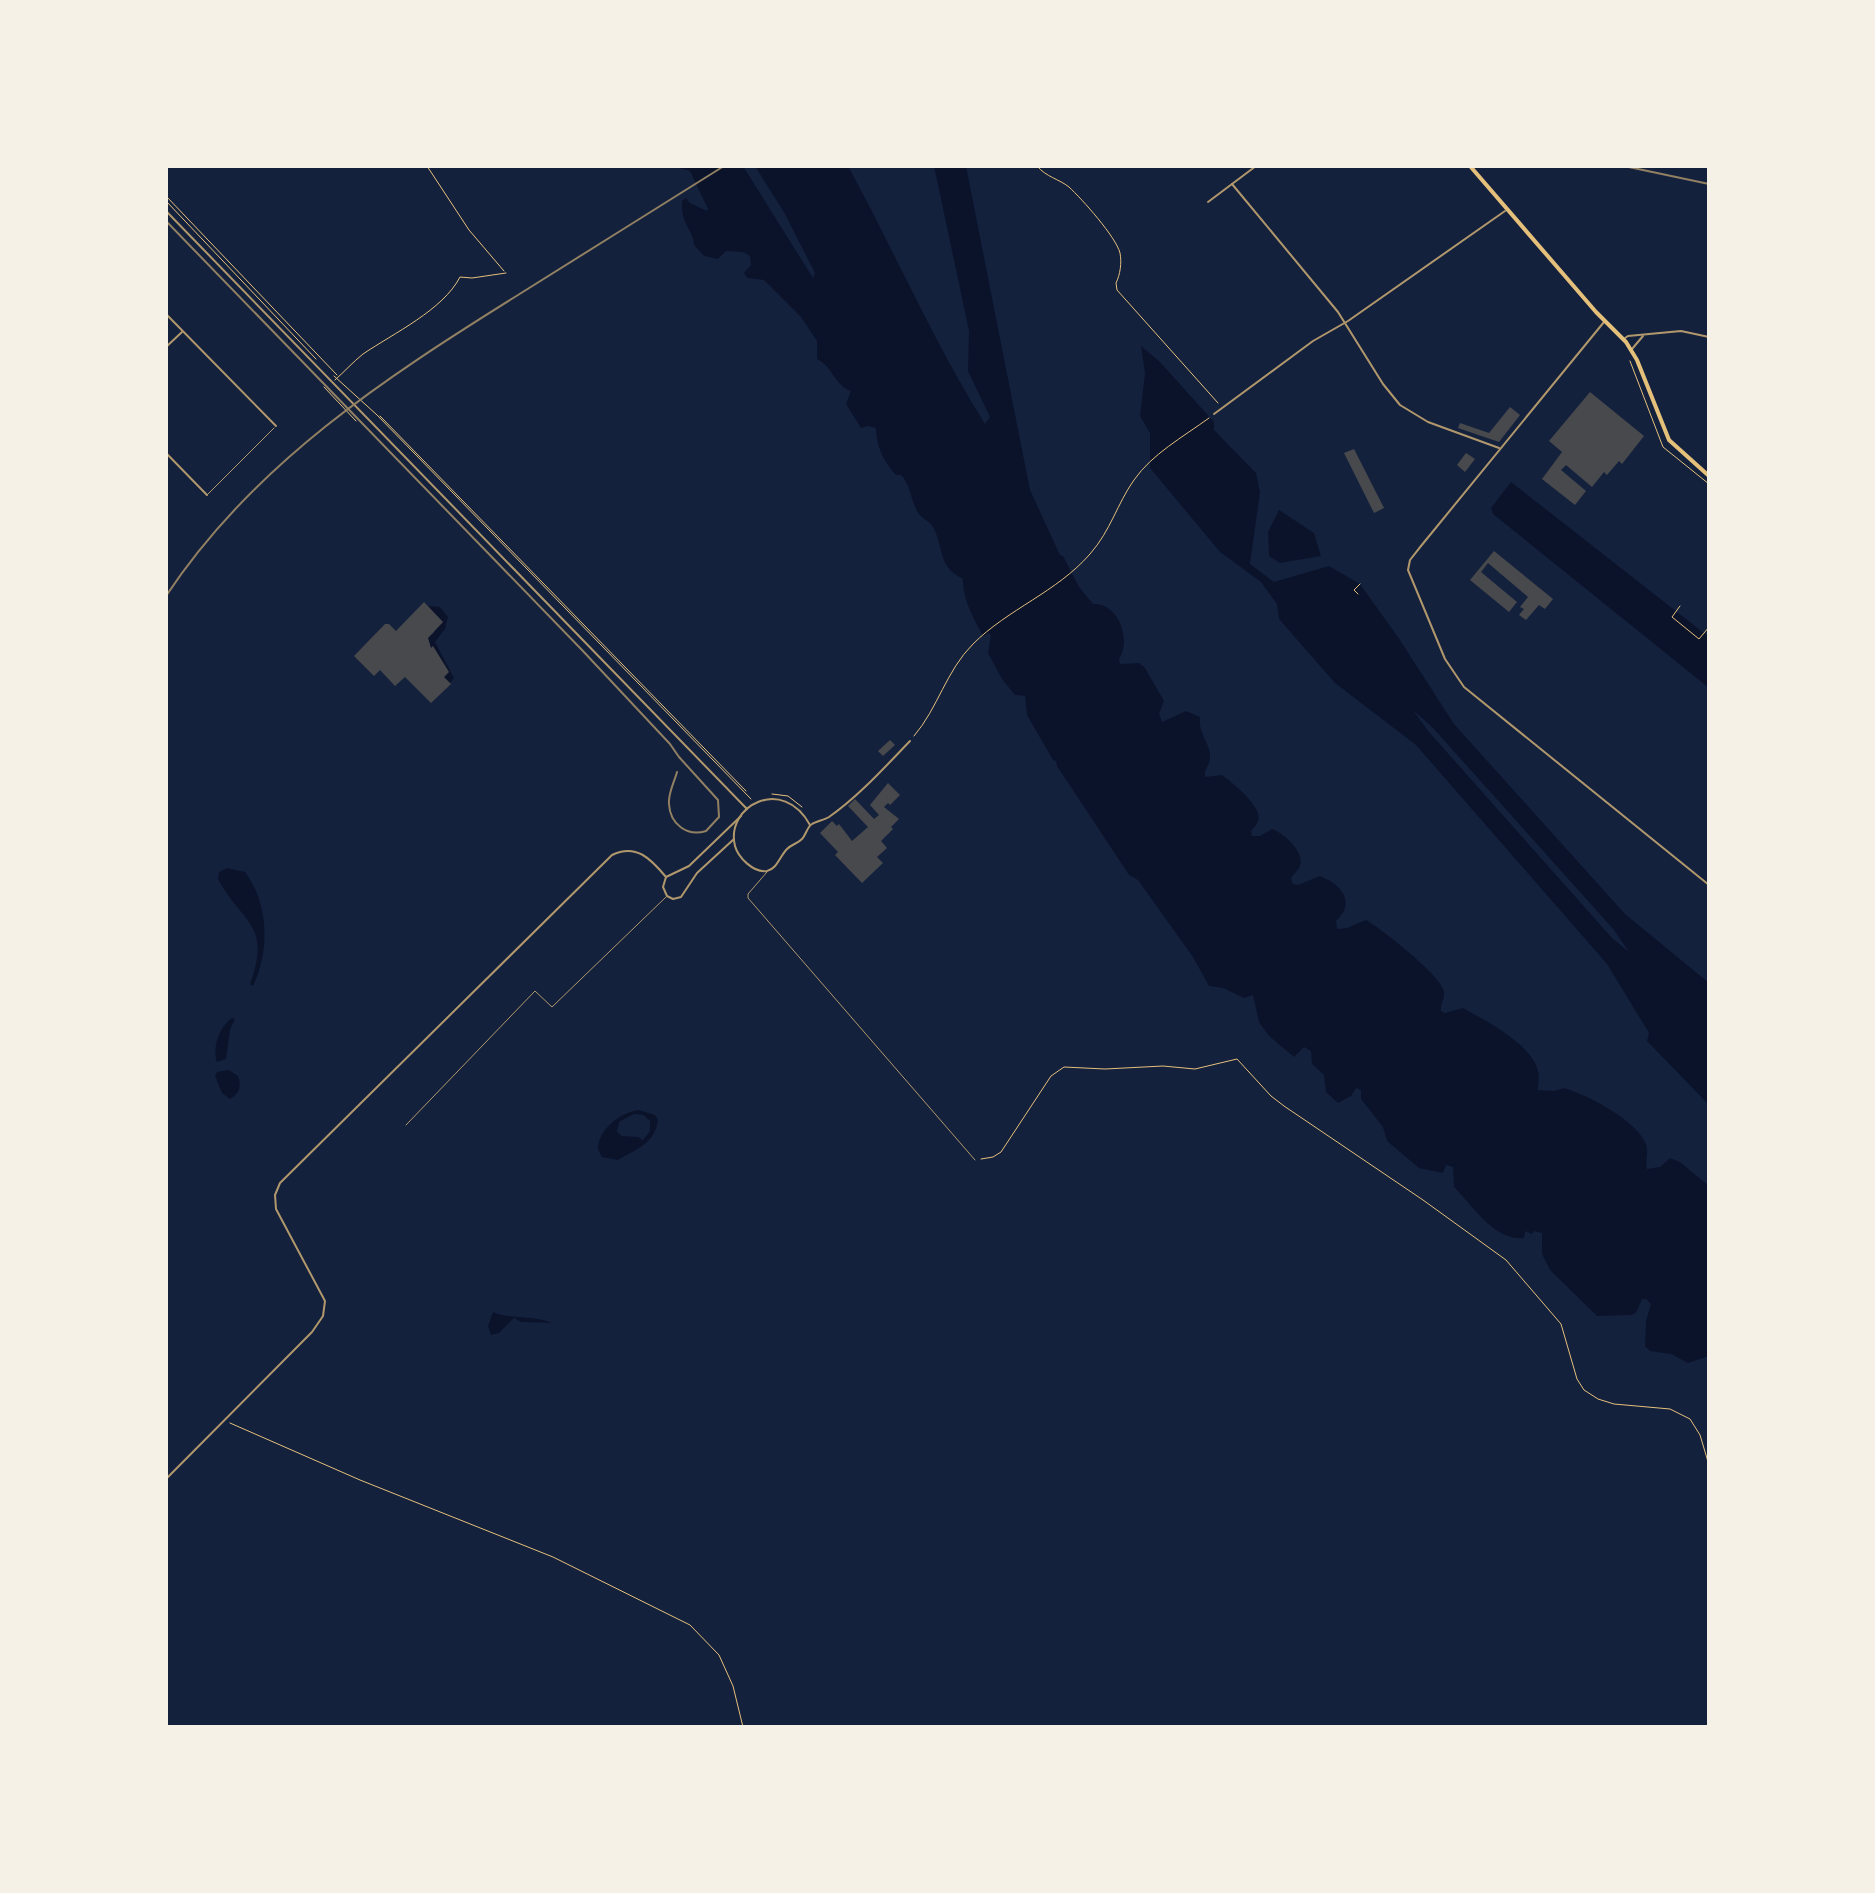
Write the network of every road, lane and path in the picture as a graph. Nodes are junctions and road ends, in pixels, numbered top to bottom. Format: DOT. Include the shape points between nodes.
graph roads {
  1 [pos="427,166"];
  2 [pos="1037,166"];
  3 [pos="1256,166"];
  4 [pos="1470,166"];
  5 [pos="1232,184"];
  6 [pos="166,196"];
  7 [pos="166,201"];
  8 [pos="1208,202"];
  9 [pos="1507,209"];
  10 [pos="166,211"];
  11 [pos="166,314"];
  12 [pos="1605,321"];
  13 [pos="1345,323"];
  14 [pos="183,331"];
  15 [pos="1644,335"];
  16 [pos="1709,337"];
  17 [pos="1624,339"];
  18 [pos="166,347"];
  19 [pos="1631,350"];
  20 [pos="337,378"];
  21 [pos="332,383"];
  22 [pos="324,387"];
  23 [pos="1223,408"];
  24 [pos="1214,414"];
  25 [pos="377,415"];
  26 [pos="356,421"];
  27 [pos="276,426"];
  28 [pos="1501,449"];
  29 [pos="166,453"];
  30 [pos="170,457"];
  31 [pos="166,461"];
  32 [pos="1709,476"];
  33 [pos="207,495"];
  34 [pos="1360,584"];
  35 [pos="1358,594"];
  36 [pos="1680,606"];
  37 [pos="1709,627"];
  38 [pos="910,741"];
  39 [pos="746,791"];
  40 [pos="755,799"];
  41 [pos="747,809"];
  42 [pos="742,814"];
  43 [pos="810,825"];
  44 [pos="735,838"];
  45 [pos="769,870"];
  46 [pos="666,877"];
  47 [pos="1709,885"];
  48 [pos="667,896"];
  49 [pos="406,1125"];
  50 [pos="975,1160"];
  51 [pos="224,1419"];
  52 [pos="1709,1465"];
  53 [pos="166,1479"];
  54 [pos="743,1727"];
  1 -- 20 [label="path" via="469,230 506,273 460,277 439,302"];
  2 -- 23 [label="path" via="1070,188 1115,243 1120,254 1117,290"];
  3 -- 5 [label="street"];
  4 -- 9 [label="main road"];
  5 -- 8 [label="street"];
  5 -- 13 [label="street"];
  6 -- 20 [label="path"];
  7 -- 20 [label="path"];
  9 -- 12 [label="main road"];
  9 -- 13 [label="street"];
  10 -- 21 [label="street"];
  11 -- 14 [label="street"];
  12 -- 17 [label="main road"];
  12 -- 28 [label="street"];
  13 -- 23 [label="street"];
  13 -- 28 [label="street" via="1403,407 1436,426"];
  14 -- 18 [label="street"];
  14 -- 27 [label="street"];
  15 -- 16 [label="street" via="1681,331"];
  15 -- 17 [label="street"];
  15 -- 19 [label="street"];
  17 -- 19 [label="main road"];
  19 -- 32 [label="main road" via="1669,440"];
  20 -- 21 [label="path"];
  20 -- 25 [label="path"];
  21 -- 41 [label="street"];
  22 -- 26 [label="path"];
  23 -- 24 [label="street"];
  24 -- 38 [label="path" via="1139,472 1108,529 1080,565 971,646"];
  25 -- 39 [label="path"];
  25 -- 40 [label="path" via="744,794"];
  27 -- 33 [label="lane"];
  28 -- 47 [label="street" via="1408,565 1442,655 1464,687"];
  29 -- 30 [label="street"];
  30 -- 31 [label="lane"];
  30 -- 33 [label="street"];
  34 -- 35 [label="path" via="1354,590"];
  36 -- 37 [label="path" via="1672,617 1699,639"];
  38 -- 43 [label="street" via="833,814"];
  41 -- 42 [label="street"];
  41 -- 43 [label="street" via="784,799"];
  42 -- 44 [label="street"];
  42 -- 46 [label="street" via="689,866"];
  43 -- 45 [label="street"];
  44 -- 45 [label="street" via="737,851 749,865"];
  44 -- 48 [label="street" via="697,873 683,896"];
  45 -- 50 [label="lane" via="748,898"];
  46 -- 48 [label="street"];
  46 -- 51 [label="street" via="634,850 609,857 283,1179 276,1191 276,1209 323,1296 325,1311 312,1332"];
  48 -- 49 [label="lane" via="552,1007 535,991"];
  50 -- 52 [label="path" via="1001,1152 1051,1076 1064,1067 1195,1069 1237,1059 1284,1106 1506,1260 1561,1324 1584,1390 1614,1404 1670,1409 1690,1419"];
  51 -- 53 [label="street"];
  51 -- 54 [label="path" via="553,1557 690,1625 719,1655"];
}
